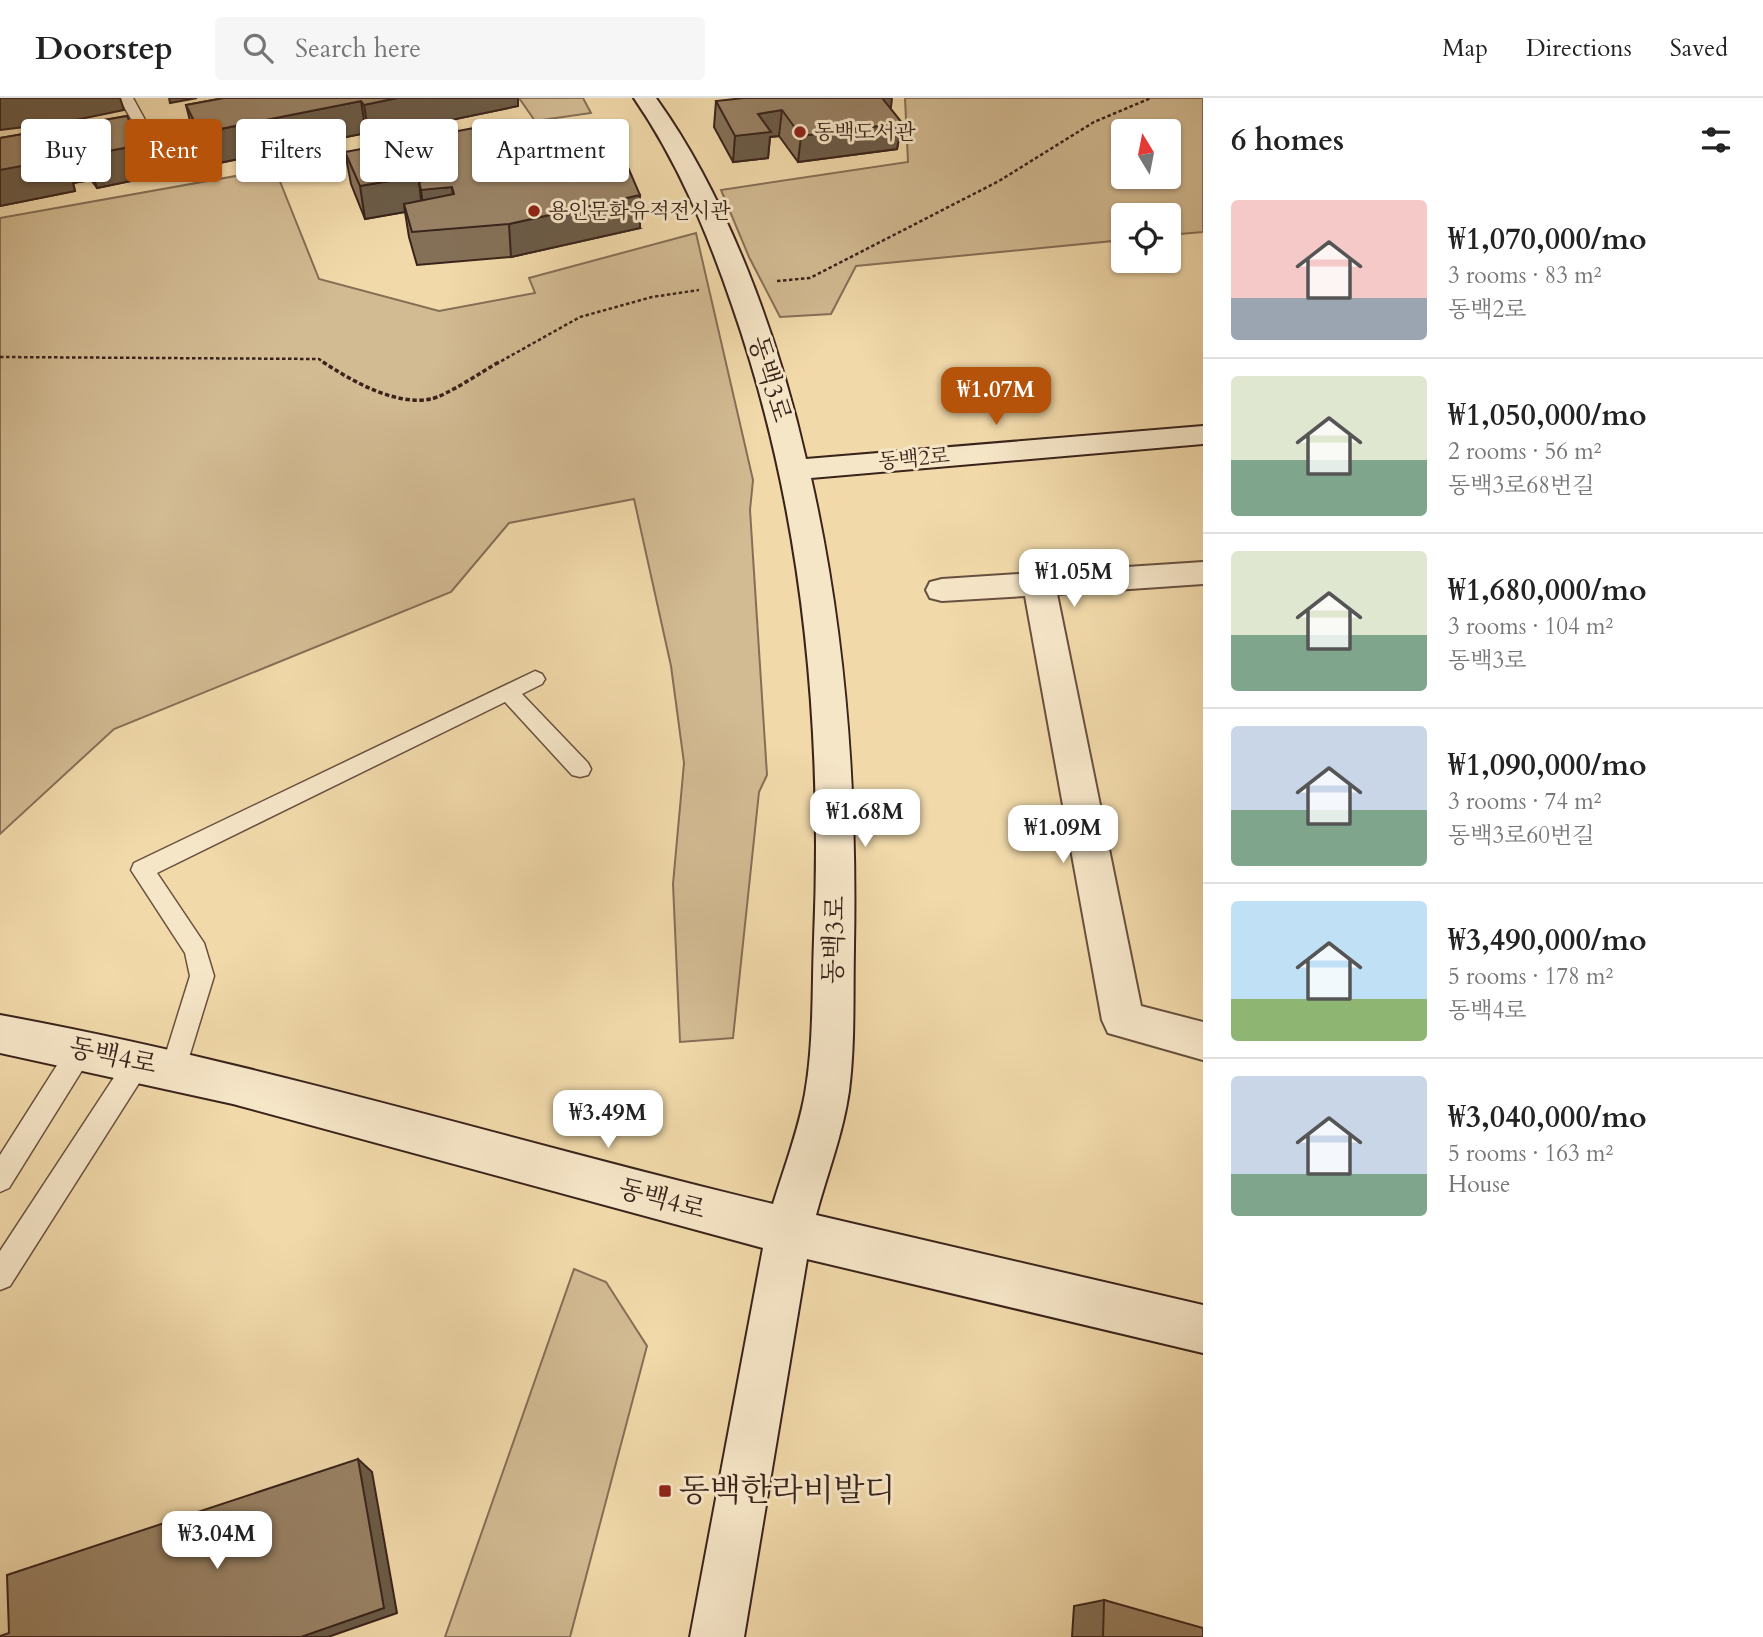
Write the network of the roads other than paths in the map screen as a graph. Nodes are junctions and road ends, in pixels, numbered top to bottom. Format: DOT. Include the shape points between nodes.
graph roads {
  1 [pos="126,98"];
  2 [pos="645,98"];
  3 [pos="235,114"];
  4 [pos="138,119"];
  5 [pos="213,119"];
  6 [pos="1203,435"];
  7 [pos="792,470"];
  8 [pos="1203,573"];
  9 [pos="1039,584"];
  10 [pos="942,590"];
  11 [pos="534,679"];
  12 [pos="508,692"];
  13 [pos="580,769"];
  14 [pos="0,1034"];
  15 [pos="1203,1041"];
  16 [pos="82,1048"];
  17 [pos="157,1065"];
  18 [pos="0,1178"];
  19 [pos="789,1233"];
  20 [pos="0,1276"];
  21 [pos="1203,1329"];
  22 [pos="717,1637"];
  1 -- 4 [label="lane"];
  2 -- 7 [label="street, 동백3로" via="684,163 739,284 766,357"];
  3 -- 5 [label="lane"];
  6 -- 7 [label="street, 동백2로"];
  7 -- 19 [label="street, 동백3로" via="816,583 824,661 834,779 836,913 827,1093"];
  8 -- 9 [label="street"];
  9 -- 10 [label="street"];
  9 -- 15 [label="street" via="1123,1020"];
  11 -- 12 [label="lane"];
  12 -- 13 [label="lane"];
  12 -- 17 [label="lane" via="142,870 196,950 202,976"];
  14 -- 16 [label="street, 동백4로"];
  16 -- 17 [label="street, 동백4로"];
  16 -- 18 [label="lane"];
  17 -- 19 [label="street, 동백4로"];
  17 -- 20 [label="lane"];
  19 -- 21 [label="street, 동백4로"];
  19 -- 22 [label="street, 동백3로"];
}
